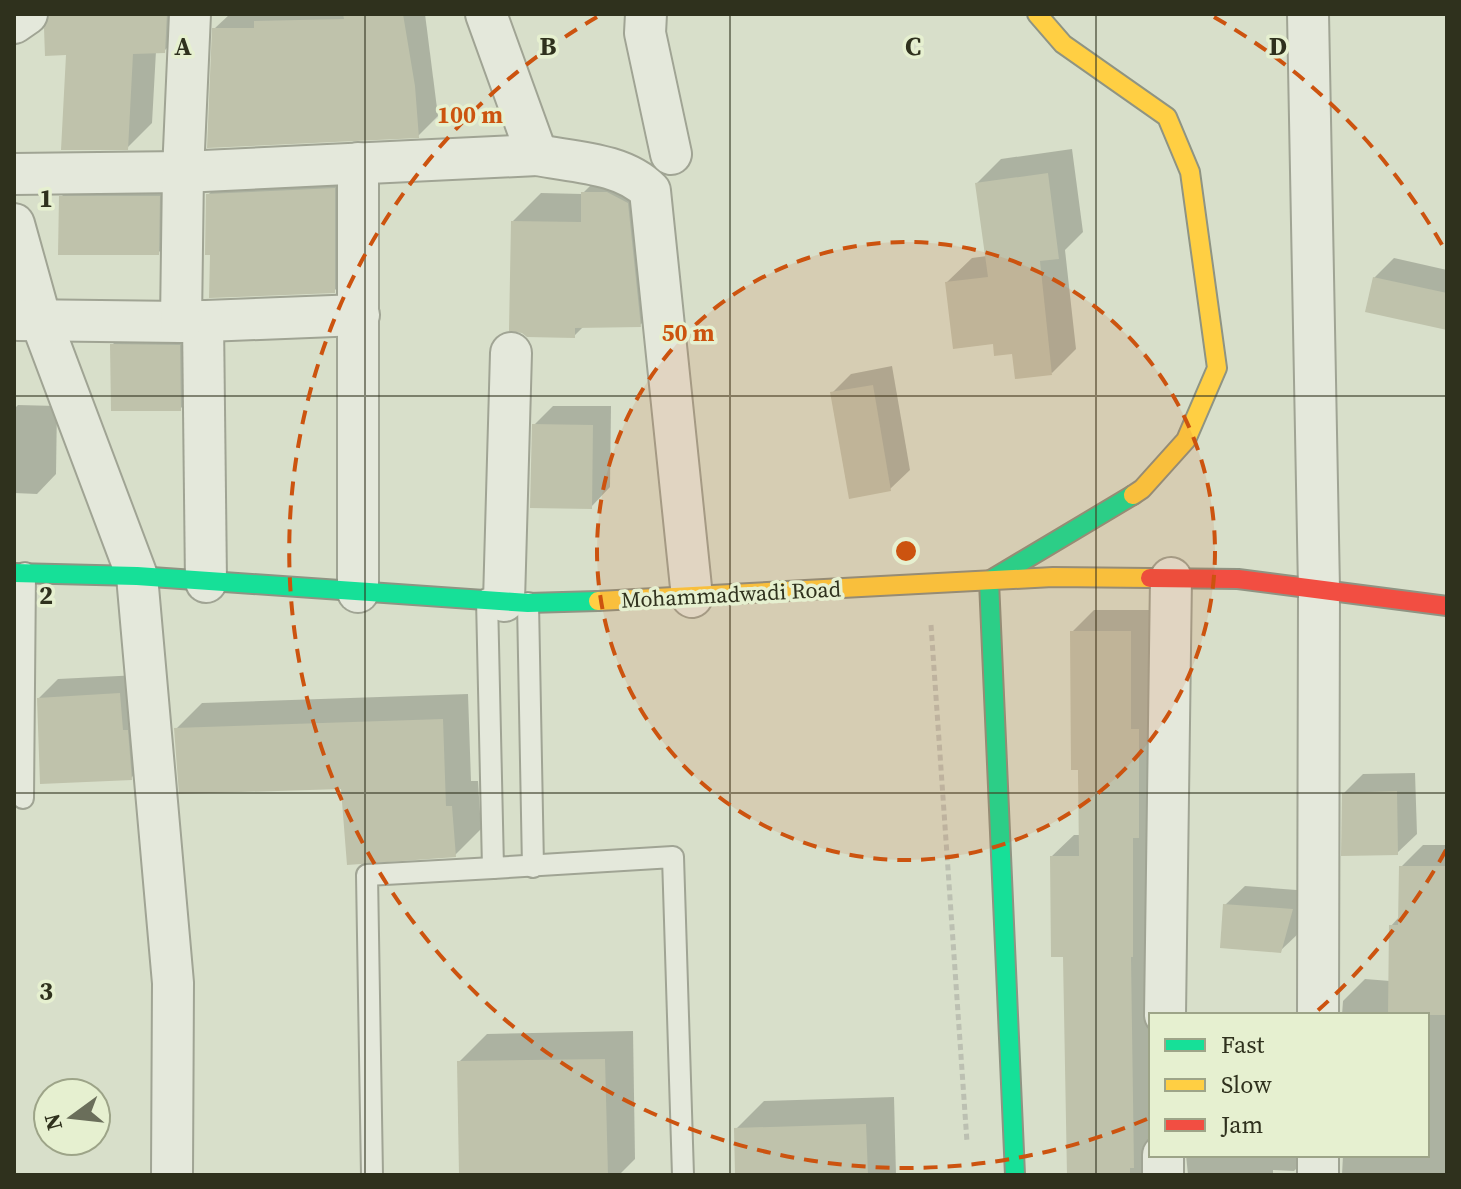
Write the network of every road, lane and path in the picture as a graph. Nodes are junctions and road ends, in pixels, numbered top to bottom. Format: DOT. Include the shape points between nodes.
graph roads {
  1 [pos="27,14"];
  2 [pos="190,14"];
  3 [pos="486,14"];
  4 [pos="646,14"];
  5 [pos="1037,14"];
  6 [pos="1308,14"];
  7 [pos="14,23"];
  8 [pos="671,154"];
  9 [pos="537,155"];
  10 [pos="358,163"];
  11 [pos="183,172"];
  12 [pos="14,174"];
  13 [pos="14,224"];
  14 [pos="359,315"];
  15 [pos="28,320"];
  16 [pos="192,321"];
  17 [pos="511,353"];
  18 [pos="20,573"];
  19 [pos="137,576"];
  20 [pos="1171,578"];
  21 [pos="989,581"];
  22 [pos="206,582"];
  23 [pos="928,584"];
  24 [pos="1319,589"];
  25 [pos="358,592"];
  26 [pos="692,597"];
  27 [pos="506,601"];
  28 [pos="1447,606"];
  29 [pos="23,798"];
  30 [pos="533,867"];
  31 [pos="493,868"];
  32 [pos="1165,1013"];
  33 [pos="1318,1013"];
  34 [pos="967,1144"];
  35 [pos="172,1175"];
  36 [pos="372,1175"];
  37 [pos="683,1175"];
  38 [pos="1015,1175"];
  1 -- 7 [label="street"];
  2 -- 11 [label="street"];
  3 -- 9 [label="street"];
  4 -- 8 [label="street" via="645,33"];
  5 -- 21 [label="main road" via="1063,44 1167,117 1190,172 1217,368 1186,440 1142,489"];
  6 -- 24 [label="street"];
  9 -- 10 [label="street"];
  9 -- 26 [label="street" via="608,169 638,179 650,191"];
  10 -- 11 [label="street"];
  10 -- 14 [label="street"];
  11 -- 12 [label="street"];
  11 -- 16 [label="street"];
  13 -- 15 [label="street"];
  14 -- 16 [label="street"];
  14 -- 25 [label="street"];
  15 -- 16 [label="street"];
  15 -- 19 [label="street"];
  16 -- 22 [label="street"];
  17 -- 27 [label="street"];
  18 -- 19 [label="main road, Mohammadwadi Road"];
  18 -- 29 [label="lane"];
  19 -- 22 [label="main road, Mohammadwadi Road"];
  19 -- 35 [label="street" via="173,983"];
  20 -- 21 [label="main road, Mohammadwadi Road"];
  20 -- 24 [label="main road, Mohammadwadi Road"];
  20 -- 32 [label="street"];
  21 -- 23 [label="main road, Mohammadwadi Road"];
  21 -- 38 [label="main road"];
  22 -- 25 [label="main road, Mohammadwadi Road"];
  23 -- 26 [label="main road, Mohammadwadi Road"];
  23 -- 34 [label="path"];
  24 -- 28 [label="main road, Mohammadwadi Road"];
  24 -- 33 [label="street"];
  25 -- 27 [label="main road, Mohammadwadi Road"];
  26 -- 27 [label="main road, Mohammadwadi Road"];
  27 -- 30 [label="lane"];
  27 -- 31 [label="lane"];
  30 -- 31 [label="lane"];
  30 -- 37 [label="lane" via="673,857"];
  31 -- 36 [label="lane" via="367,875"];
}
